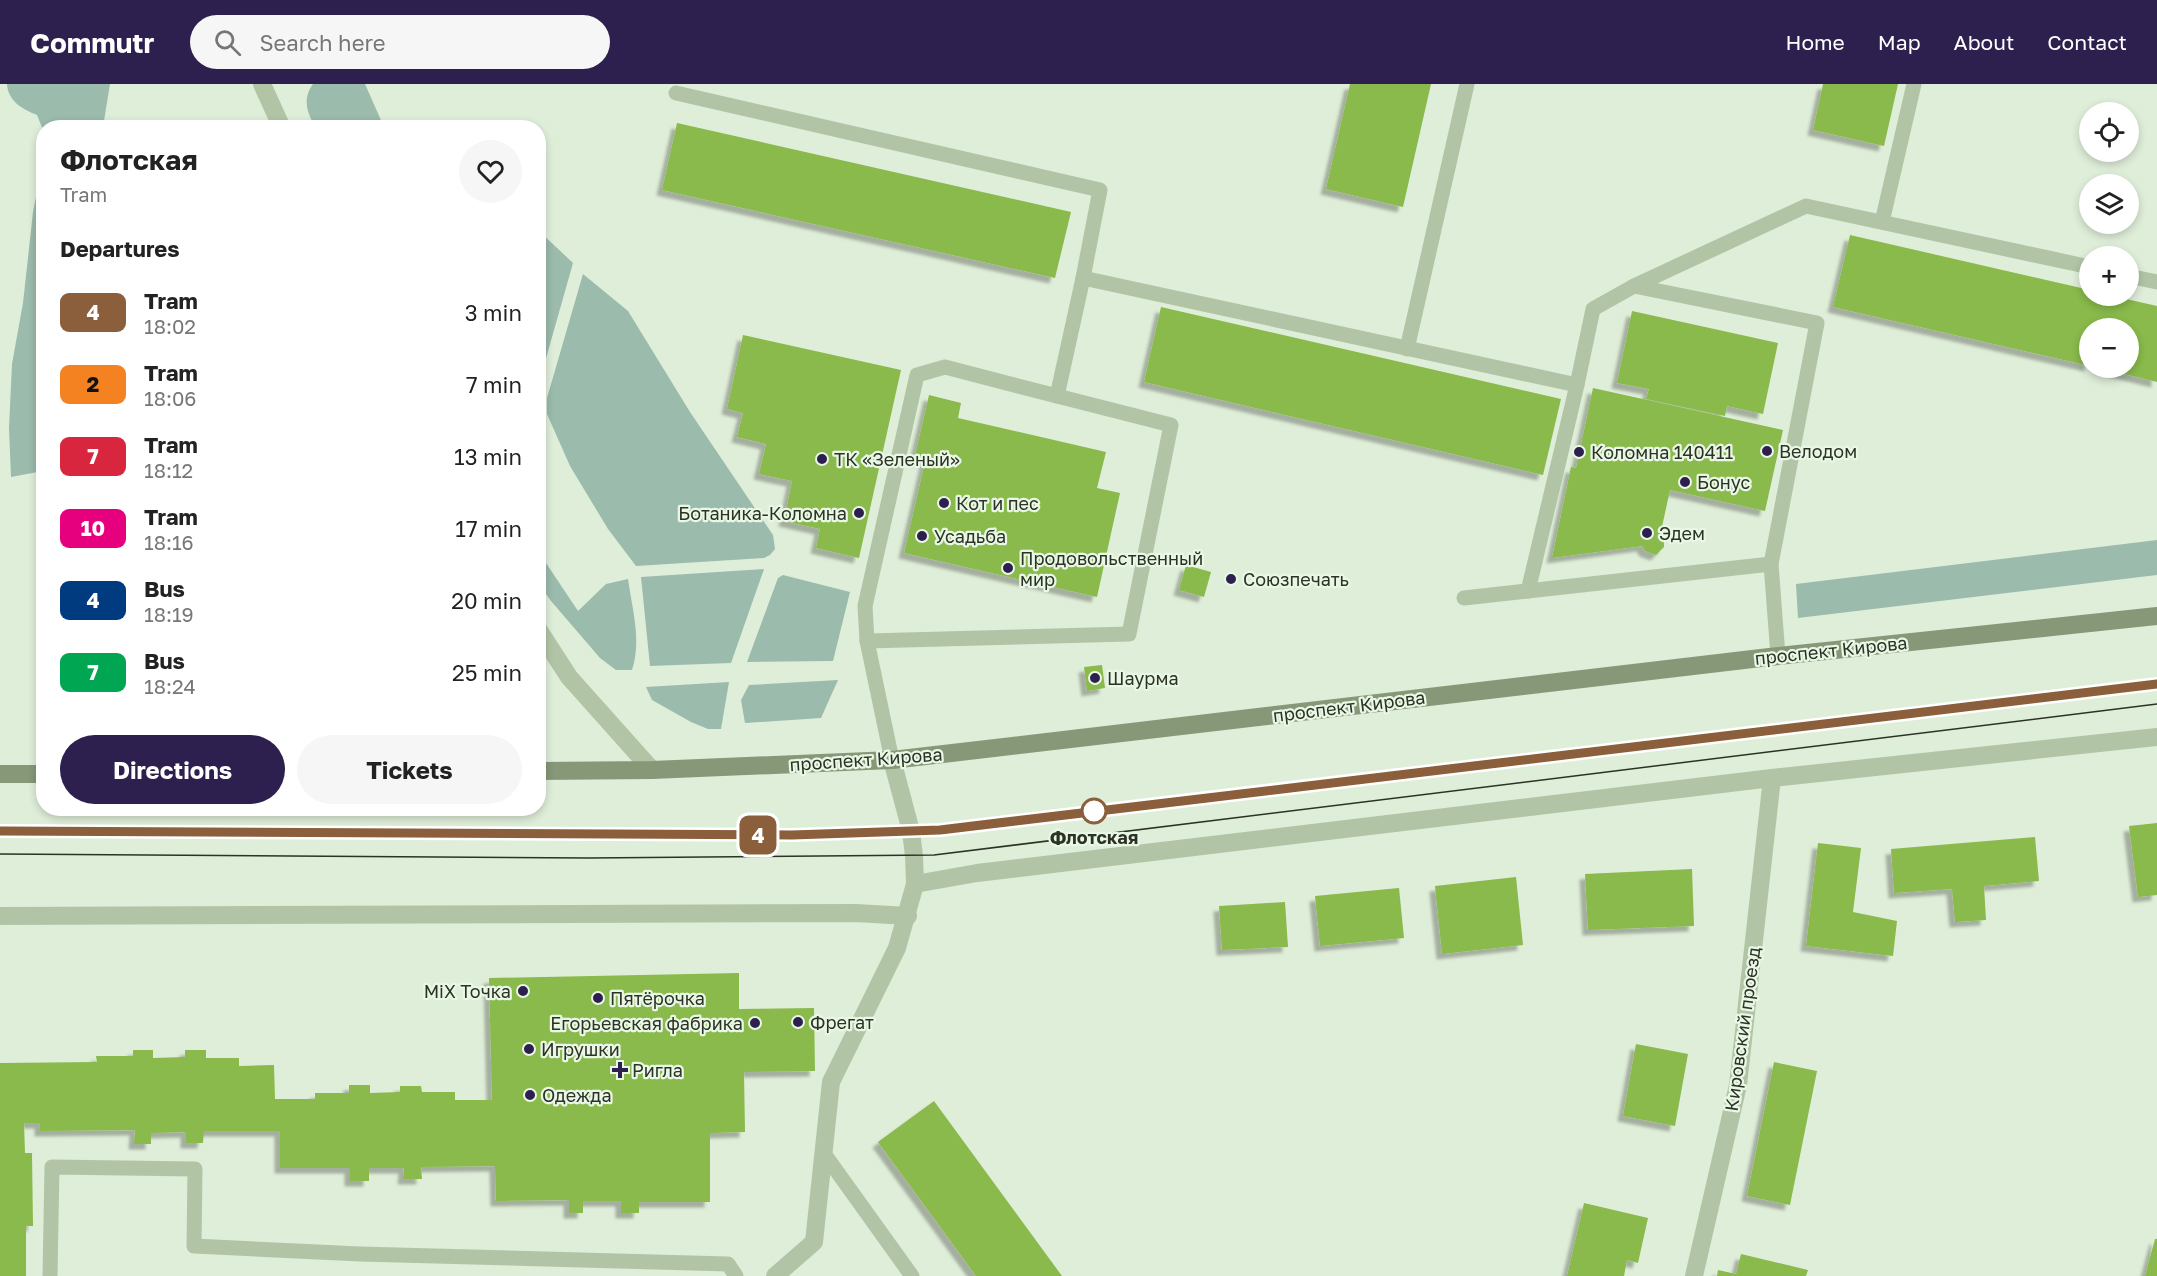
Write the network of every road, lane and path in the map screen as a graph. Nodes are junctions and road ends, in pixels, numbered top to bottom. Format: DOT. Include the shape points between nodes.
graph roads {
  1 [pos="262,84"];
  2 [pos="1467,84"];
  3 [pos="1914,84"];
  4 [pos="676,93"];
  5 [pos="278,120"];
  6 [pos="1882,222"];
  7 [pos="2079,265"];
  8 [pos="1083,278"];
  9 [pos="2139,278"];
  10 [pos="2157,282"];
  11 [pos="1634,286"];
  12 [pos="1407,349"];
  13 [pos="1577,385"];
  14 [pos="1057,396"];
  15 [pos="1771,564"];
  16 [pos="1528,591"];
  17 [pos="1464,598"];
  18 [pos="2157,616"];
  19 [pos="546,641"];
  20 [pos="867,641"];
  21 [pos="1778,656"];
  22 [pos="2157,737"];
  23 [pos="892,760"];
  24 [pos="652,770"];
  25 [pos="546,771"];
  26 [pos="0,774"];
  27 [pos="36,774"];
  28 [pos="1772,778"];
  29 [pos="915,884"];
  30 [pos="0,916"];
  31 [pos="908,916"];
  32 [pos="823,1152"];
  33 [pos="50,1276"];
  34 [pos="736,1276"];
  35 [pos="775,1276"];
  36 [pos="912,1276"];
  37 [pos="1694,1276"];
  1 -- 5 [label="street"];
  2 -- 12 [label="lane"];
  3 -- 6 [label="lane"];
  4 -- 8 [label="lane" via="1100,189"];
  6 -- 7 [label="lane"];
  6 -- 11 [label="lane" via="1806,206"];
  8 -- 12 [label="lane"];
  8 -- 14 [label="lane"];
  9 -- 10 [label="lane"];
  11 -- 13 [label="lane" via="1593,309"];
  11 -- 15 [label="lane" via="1817,323"];
  12 -- 13 [label="lane"];
  13 -- 16 [label="lane"];
  14 -- 20 [label="lane" via="945,367 917,375 865,606"];
  14 -- 20 [label="lane" via="1171,425 1129,634"];
  15 -- 16 [label="lane"];
  15 -- 21 [label="lane"];
  16 -- 17 [label="lane"];
  18 -- 21 [label="main road, проспект Кирова"];
  19 -- 24 [label="street" via="569,677"];
  20 -- 23 [label="lane"];
  21 -- 23 [label="main road, проспект Кирова"];
  22 -- 28 [label="street"];
  23 -- 24 [label="main road, проспект Кирова"];
  23 -- 29 [label="street" via="911,831"];
  24 -- 25 [label="main road, проспект Кирова"];
  26 -- 27 [label="main road"];
  28 -- 29 [label="street"];
  28 -- 37 [label="street, Кировский проезд" via="1738,1085"];
  29 -- 31 [label="street"];
  30 -- 31 [label="street"];
  31 -- 32 [label="street" via="897,948 831,1082"];
  32 -- 35 [label="street" via="814,1242"];
  32 -- 36 [label="lane"];
  33 -- 34 [label="lane" via="52,1167 195,1168 194,1246 728,1264"];
}
